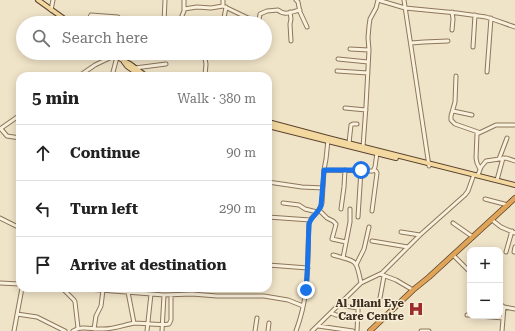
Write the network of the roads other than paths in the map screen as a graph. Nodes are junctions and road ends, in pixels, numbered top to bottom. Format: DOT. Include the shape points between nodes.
graph roads {
  1 [pos="38,0"];
  2 [pos="53,0"];
  3 [pos="165,0"];
  4 [pos="184,0"];
  5 [pos="223,0"];
  6 [pos="296,0"];
  7 [pos="378,0"];
  8 [pos="404,0"];
  9 [pos="225,7"];
  10 [pos="406,8"];
  11 [pos="184,9"];
  12 [pos="52,10"];
  13 [pos="300,10"];
  14 [pos="290,12"];
  15 [pos="452,12"];
  16 [pos="60,16"];
  17 [pos="90,16"];
  18 [pos="104,16"];
  19 [pos="164,16"];
  20 [pos="182,16"];
  21 [pos="224,16"];
  22 [pos="244,16"];
  23 [pos="260,16"];
  24 [pos="475,16"];
  25 [pos="491,18"];
  26 [pos="307,26"];
  27 [pos="515,26"];
  28 [pos="452,30"];
  29 [pos="291,41"];
  30 [pos="448,41"];
  31 [pos="411,43"];
  32 [pos="473,47"];
  33 [pos="350,49"];
  34 [pos="369,50"];
  35 [pos="338,59"];
  36 [pos="103,60"];
  37 [pos="115,60"];
  38 [pos="205,60"];
  39 [pos="124,61"];
  40 [pos="368,62"];
  41 [pos="166,64"];
  42 [pos="135,68"];
  43 [pos="337,71"];
  44 [pos="86,72"];
  45 [pos="113,72"];
  46 [pos="135,72"];
  47 [pos="140,72"];
  48 [pos="205,72"];
  49 [pos="488,72"];
  50 [pos="368,74"];
  51 [pos="456,76"];
  52 [pos="345,108"];
  53 [pos="366,110"];
  54 [pos="453,111"];
  55 [pos="472,115"];
  56 [pos="16,118"];
  57 [pos="272,123"];
  58 [pos="357,124"];
  59 [pos="514,125"];
  60 [pos="272,127"];
  61 [pos="0,129"];
  62 [pos="478,132"];
  63 [pos="16,137"];
  64 [pos="507,138"];
  65 [pos="328,140"];
  66 [pos="349,143"];
  67 [pos="363,147"];
  68 [pos="377,153"];
  69 [pos="501,159"];
  70 [pos="515,161"];
  71 [pos="428,164"];
  72 [pos="480,169"];
  73 [pos="324,170"];
  74 [pos="345,170"];
  75 [pos="361,170"];
  76 [pos="374,170"];
  77 [pos="476,176"];
  78 [pos="497,180"];
  79 [pos="272,183"];
  80 [pos="515,186"];
  81 [pos="323,188"];
  82 [pos="515,198"];
  83 [pos="485,199"];
  84 [pos="283,203"];
  85 [pos="508,205"];
  86 [pos="341,209"];
  87 [pos="350,209"];
  88 [pos="318,211"];
  89 [pos="372,211"];
  90 [pos="272,217"];
  91 [pos="358,217"];
  92 [pos="0,218"];
  93 [pos="310,220"];
  94 [pos="492,220"];
  95 [pos="453,223"];
  96 [pos="16,226"];
  97 [pos="369,227"];
  98 [pos="401,232"];
  99 [pos="514,232"];
  100 [pos="420,235"];
  101 [pos="473,237"];
  102 [pos="372,241"];
  103 [pos="346,242"];
  104 [pos="408,246"];
  105 [pos="515,247"];
  106 [pos="506,252"];
  107 [pos="514,252"];
  108 [pos="333,255"];
  109 [pos="453,255"];
  110 [pos="343,258"];
  111 [pos="272,265"];
  112 [pos="356,265"];
  113 [pos="308,268"];
  114 [pos="467,269"];
  115 [pos="380,274"];
  116 [pos="384,276"];
  117 [pos="0,283"];
  118 [pos="361,283"];
  119 [pos="16,284"];
  120 [pos="413,290"];
  121 [pos="21,292"];
  122 [pos="66,292"];
  123 [pos="104,292"];
  124 [pos="128,292"];
  125 [pos="140,292"];
  126 [pos="151,294"];
  127 [pos="164,295"];
  128 [pos="171,295"];
  129 [pos="380,298"];
  130 [pos="339,305"];
  131 [pos="303,306"];
  132 [pos="504,308"];
  133 [pos="515,309"];
  134 [pos="331,313"];
  135 [pos="503,313"];
  136 [pos="17,314"];
  137 [pos="346,317"];
  138 [pos="257,318"];
  139 [pos="502,319"];
  140 [pos="134,323"];
  141 [pos="269,323"];
  142 [pos="148,324"];
  143 [pos="162,325"];
  144 [pos="318,326"];
  145 [pos="78,328"];
  146 [pos="94,330"];
  147 [pos="14,331"];
  148 [pos="65,331"];
  149 [pos="72,331"];
  150 [pos="147,331"];
  151 [pos="162,331"];
  152 [pos="256,331"];
  153 [pos="268,331"];
  154 [pos="296,331"];
  155 [pos="312,331"];
  156 [pos="353,331"];
  157 [pos="357,331"];
  158 [pos="370,331"];
  159 [pos="421,331"];
  160 [pos="429,331"];
  161 [pos="502,331"];
  1 -- 12 [label="main road"];
  2 -- 12 [label="street"];
  3 -- 19 [label="street"];
  4 -- 11 [label="street"];
  5 -- 9 [label="street"];
  6 -- 13 [label="street"];
  7 -- 10 [label="street"];
  7 -- 34 [label="street" via="369,22"];
  8 -- 10 [label="street"];
  9 -- 11 [label="street"];
  9 -- 21 [label="street"];
  9 -- 22 [label="street"];
  10 -- 15 [label="street"];
  10 -- 31 [label="street"];
  11 -- 20 [label="street"];
  12 -- 16 [label="main road"];
  13 -- 14 [label="street"];
  13 -- 26 [label="street"];
  14 -- 23 [label="street" via="282,14 278,10 267,11"];
  14 -- 29 [label="street"];
  15 -- 24 [label="street"];
  15 -- 28 [label="street"];
  17 -- 18 [label="street"];
  24 -- 25 [label="street"];
  24 -- 32 [label="street"];
  25 -- 27 [label="street"];
  25 -- 49 [label="street"];
  30 -- 31 [label="street"];
  31 -- 71 [label="street"];
  33 -- 34 [label="street"];
  34 -- 40 [label="street"];
  35 -- 40 [label="street"];
  36 -- 44 [label="street"];
  37 -- 45 [label="street"];
  38 -- 48 [label="street"];
  39 -- 42 [label="main road"];
  39 -- 46 [label="main road"];
  40 -- 50 [label="street"];
  41 -- 42 [label="street"];
  42 -- 47 [label="main road"];
  43 -- 50 [label="street"];
  50 -- 53 [label="street"];
  51 -- 54 [label="street"];
  52 -- 53 [label="street"];
  53 -- 67 [label="street"];
  54 -- 55 [label="street"];
  54 -- 62 [label="street" via="451,119 454,124"];
  56 -- 61 [label="street"];
  57 -- 65 [label="main road"];
  58 -- 66 [label="street" via="351,125"];
  59 -- 62 [label="street" via="496,125"];
  60 -- 65 [label="main road"];
  61 -- 63 [label="street" via="7,136"];
  62 -- 72 [label="street" via="476,158"];
  64 -- 69 [label="street"];
  65 -- 66 [label="main road"];
  65 -- 68 [label="main road"];
  65 -- 73 [label="street"];
  66 -- 67 [label="main road"];
  67 -- 71 [label="main road"];
  68 -- 71 [label="main road"];
  68 -- 76 [label="street"];
  69 -- 70 [label="street"];
  69 -- 72 [label="street" via="486,161"];
  69 -- 78 [label="street"];
  71 -- 77 [label="main road"];
  72 -- 77 [label="street"];
  73 -- 74 [label="street"];
  73 -- 81 [label="street"];
  74 -- 75 [label="street"];
  74 -- 86 [label="street"];
  75 -- 76 [label="street"];
  75 -- 91 [label="street"];
  76 -- 89 [label="street" via="377,172"];
  77 -- 78 [label="main road"];
  77 -- 80 [label="main road"];
  77 -- 100 [label="street" via="465,195"];
  78 -- 80 [label="main road"];
  79 -- 81 [label="street"];
  81 -- 88 [label="street" via="322,203"];
  82 -- 85 [label="highway"];
  83 -- 85 [label="street"];
  84 -- 88 [label="street"];
  85 -- 94 [label="highway"];
  87 -- 103 [label="street"];
  88 -- 93 [label="street"];
  88 -- 103 [label="street" via="336,224 332,239"];
  90 -- 93 [label="street"];
  92 -- 96 [label="street"];
  93 -- 113 [label="street"];
  94 -- 99 [label="street"];
  94 -- 101 [label="highway"];
  95 -- 101 [label="street"];
  97 -- 112 [label="street" via="364,249"];
  98 -- 100 [label="street"];
  99 -- 106 [label="street"];
  100 -- 104 [label="street"];
  101 -- 109 [label="highway"];
  102 -- 104 [label="street"];
  103 -- 110 [label="street"];
  104 -- 115 [label="street"];
  105 -- 107 [label="street"];
  108 -- 110 [label="street"];
  109 -- 114 [label="street"];
  109 -- 120 [label="highway"];
  110 -- 112 [label="street"];
  111 -- 113 [label="street"];
  112 -- 118 [label="street"];
  113 -- 131 [label="street"];
  115 -- 116 [label="street"];
  115 -- 118 [label="street"];
  116 -- 120 [label="street"];
  116 -- 129 [label="street"];
  117 -- 119 [label="street"];
  118 -- 130 [label="street"];
  120 -- 158 [label="highway"];
  121 -- 136 [label="street"];
  122 -- 145 [label="street" via="75,302"];
  123 -- 146 [label="street"];
  124 -- 140 [label="street"];
  125 -- 126 [label="street"];
  126 -- 127 [label="street"];
  126 -- 142 [label="street"];
  127 -- 128 [label="street"];
  127 -- 143 [label="street"];
  128 -- 131 [label="street" via="264,296 288,300"];
  128 -- 143 [label="street" via="170,322"];
  130 -- 134 [label="street"];
  130 -- 157 [label="street" via="358,308"];
  131 -- 154 [label="street"];
  132 -- 133 [label="street"];
  132 -- 135 [label="street"];
  134 -- 137 [label="street"];
  134 -- 144 [label="street"];
  136 -- 147 [label="street"];
  136 -- 148 [label="street" via="37,317"];
  138 -- 152 [label="street"];
  139 -- 161 [label="street"];
  140 -- 142 [label="street"];
  140 -- 146 [label="street"];
  141 -- 153 [label="street"];
  142 -- 143 [label="street"];
  142 -- 150 [label="street"];
  143 -- 151 [label="street"];
  144 -- 155 [label="street"];
  144 -- 156 [label="street"];
  145 -- 146 [label="street"];
  145 -- 149 [label="street"];
  159 -- 160 [label="street"];
}
